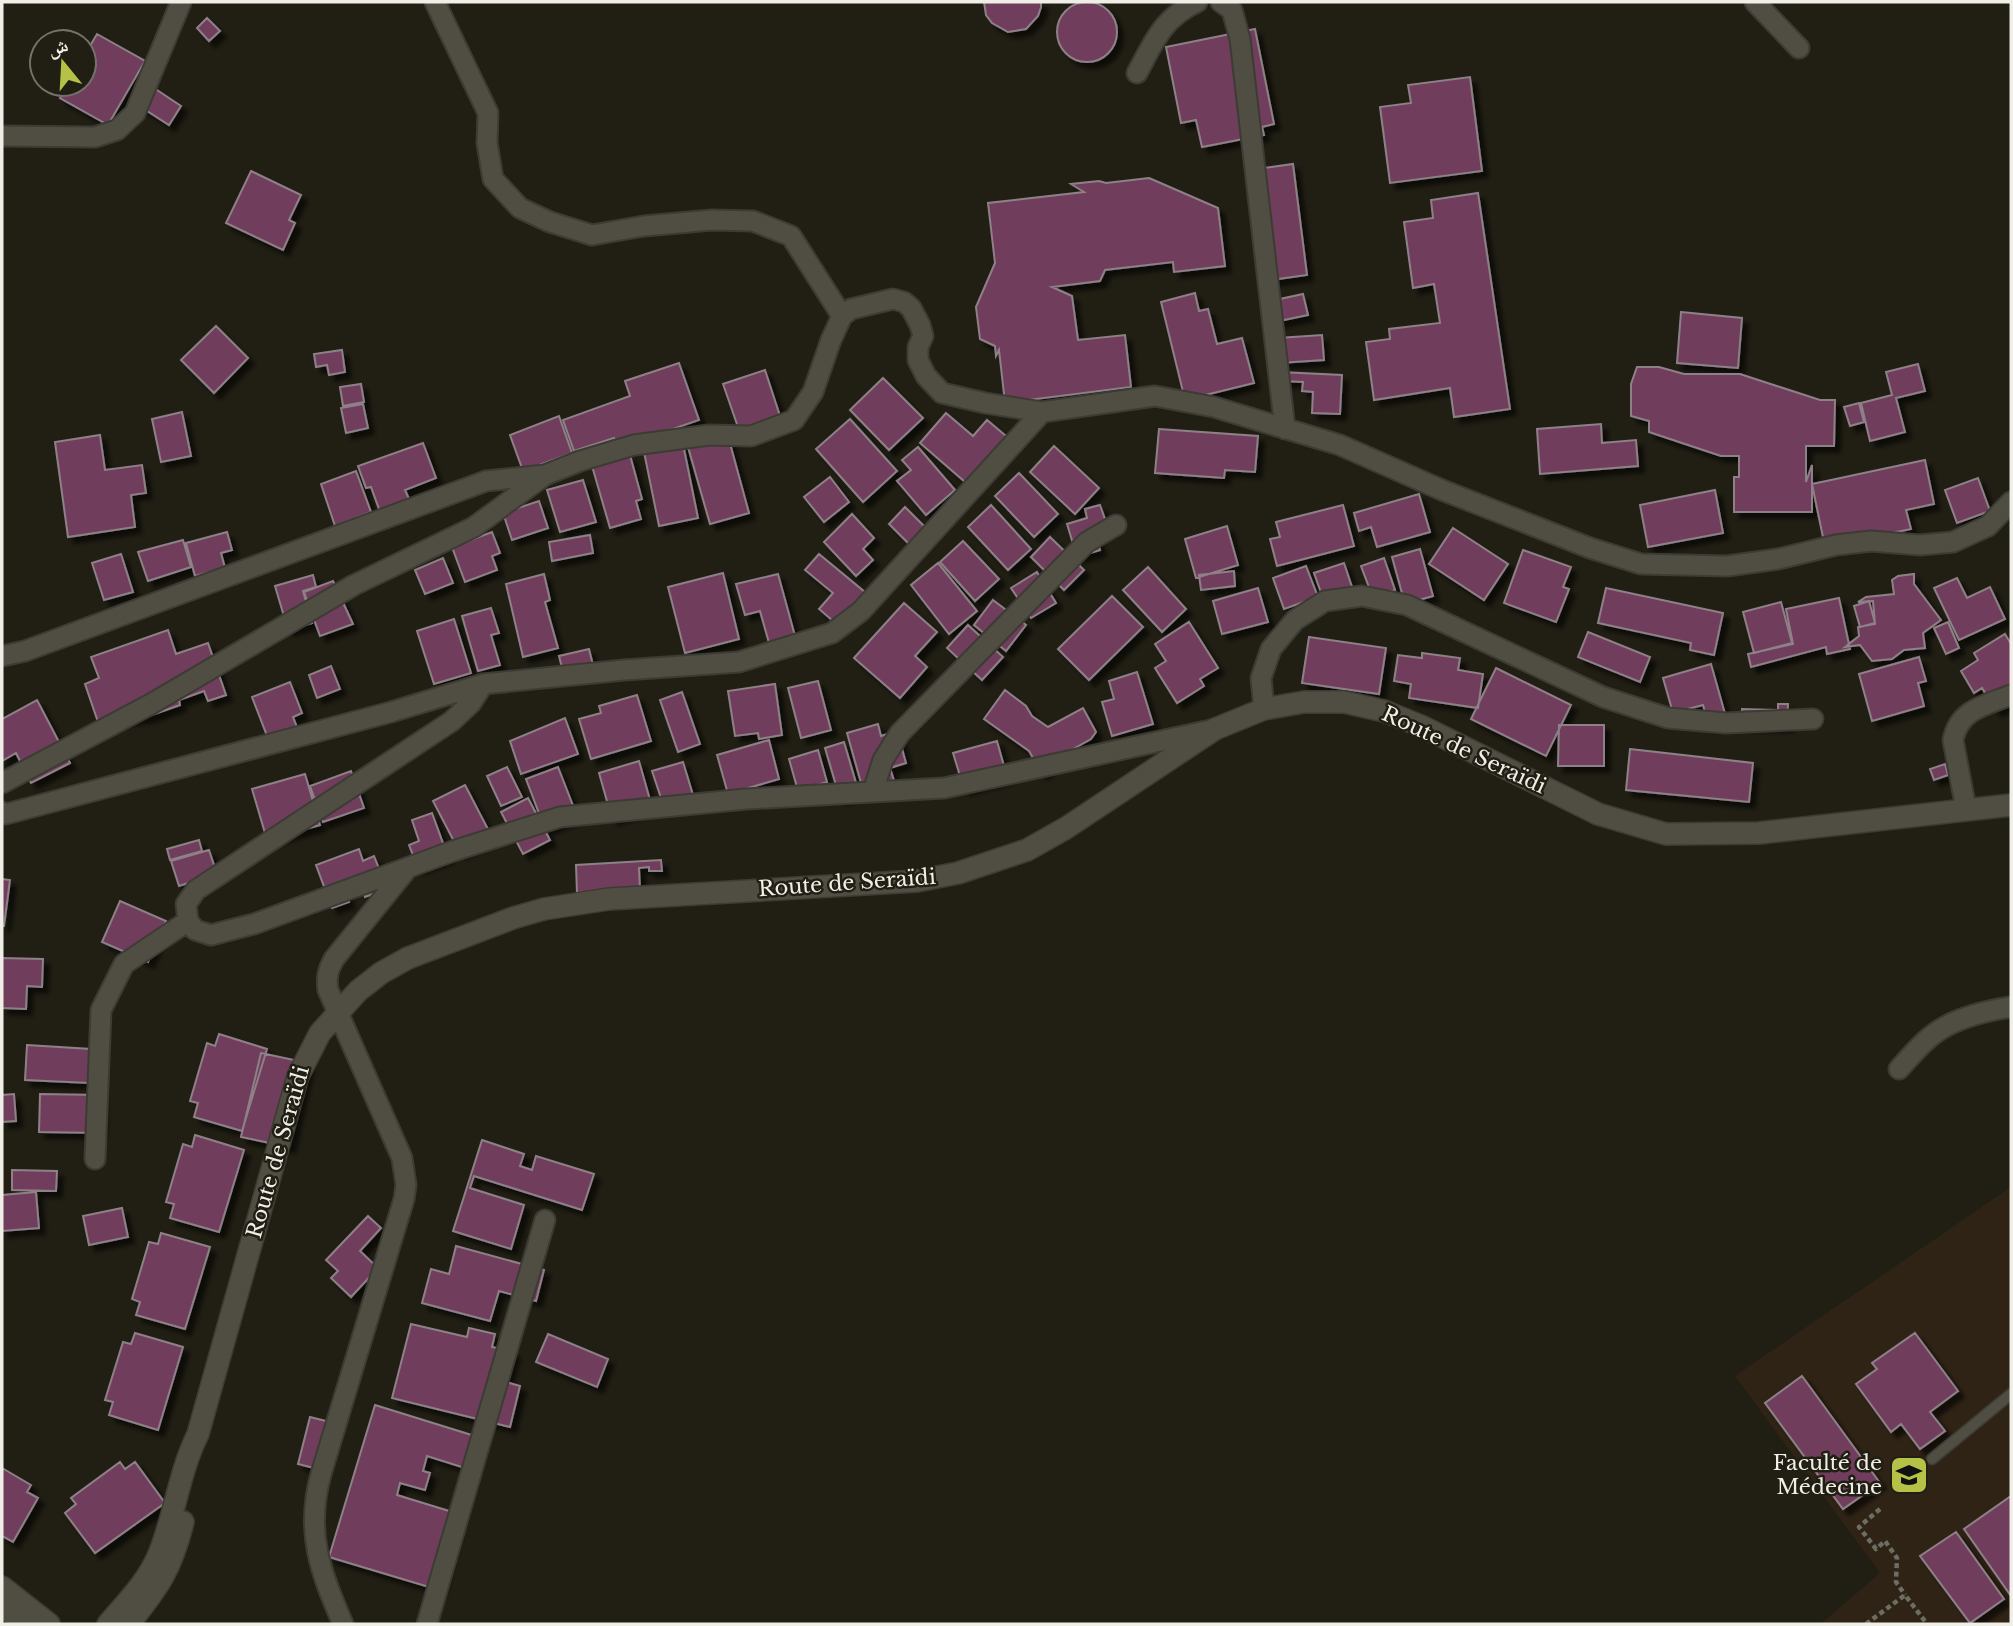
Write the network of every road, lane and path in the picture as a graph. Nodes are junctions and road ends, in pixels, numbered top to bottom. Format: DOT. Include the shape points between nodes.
graph roads {
  1 [pos="181,2"];
  2 [pos="435,2"];
  3 [pos="1197,2"];
  4 [pos="1221,2"];
  5 [pos="1755,2"];
  6 [pos="1799,48"];
  7 [pos="1137,73"];
  8 [pos="2,136"];
  9 [pos="842,316"];
  10 [pos="1042,412"];
  11 [pos="1285,429"];
  12 [pos="545,475"];
  13 [pos="2011,502"];
  14 [pos="1116,525"];
  15 [pos="2,656"];
  16 [pos="483,684"];
  17 [pos="2011,695"];
  18 [pos="1264,709"];
  19 [pos="1813,719"];
  20 [pos="1215,729"];
  21 [pos="2,783"];
  22 [pos="873,791"];
  23 [pos="2011,805"];
  24 [pos="1966,809"];
  25 [pos="2,813"];
  26 [pos="406,870"];
  27 [pos="188,921"];
  28 [pos="2011,1007"];
  29 [pos="338,1011"];
  30 [pos="1899,1069"];
  31 [pos="95,1159"];
  32 [pos="545,1220"];
  33 [pos="2011,1394"];
  34 [pos="198,1434"];
  35 [pos="1932,1459"];
  36 [pos="1880,1509"];
  37 [pos="2,1587"];
  38 [pos="1905,1595"];
  39 [pos="2,1606"];
  40 [pos="26,1624"];
  41 [pos="49,1624"];
  42 [pos="108,1624"];
  43 [pos="129,1624"];
  44 [pos="343,1624"];
  45 [pos="427,1624"];
  46 [pos="1866,1624"];
  47 [pos="1927,1624"];
  1 -- 8 [label="street" via="135,113 117,130 95,137"];
  2 -- 9 [label="street" via="488,113 493,179 520,208 592,235 712,219 753,221 791,236"];
  3 -- 7 [label="street" via="1177,12 1159,32"];
  4 -- 11 [label="street" via="1232,10 1240,39"];
  5 -- 6 [label="street"];
  9 -- 10 [label="street" via="867,305 894,299 904,302 922,331 917,354 920,366 942,393"];
  9 -- 12 [label="street" via="813,393 794,421 751,436 709,435 634,445"];
  10 -- 11 [label="street" via="1155,396 1214,407"];
  10 -- 16 [label="street" via="861,611 832,633 739,662"];
  11 -- 13 [label="street" via="1340,445 1442,491 1641,564 1727,566 1871,541 1952,542 1988,526"];
  12 -- 15 [label="street" via="486,481"];
  12 -- 21 [label="street" via="474,527 354,585 151,704"];
  14 -- 22 [label="street" via="1087,542 900,733 883,760"];
  16 -- 25 [label="street"];
  16 -- 27 [label="street" via="452,720 196,890 186,904"];
  17 -- 24 [label="street" via="1969,712 1954,731"];
  18 -- 19 [label="street" via="1261,678 1271,649 1295,620 1325,601 1362,596 1408,605 1603,697 1668,718 1726,723"];
  18 -- 20 [label="street, Route de Seraïdi"];
  18 -- 24 [label="street, Route de Seraïdi" via="1344,702 1384,710 1598,814 1666,834 1759,833"];
  20 -- 22 [label="street" via="944,788"];
  20 -- 29 [label="street, Route de Seraïdi" via="1066,828 992,863 917,881 609,899 544,909 408,958 381,973"];
  22 -- 26 [label="street" via="560,817"];
  23 -- 24 [label="street, Route de Seraïdi"];
  26 -- 27 [label="street" via="211,935 195,930"];
  26 -- 29 [label="street" via="328,969 328,990"];
  27 -- 31 [label="street" via="124,964 101,1010"];
  28 -- 30 [label="street" via="1959,1020 1931,1036"];
  29 -- 34 [label="street, Route de Seraïdi" via="320,1033 298,1076"];
  29 -- 44 [label="street" via="402,1158 406,1185 314,1508 318,1562"];
  32 -- 45 [label="street"];
  33 -- 35 [label="lane"];
  34 -- 42 [label="street" via="154,1565"];
  34 -- 43 [label="street" via="198,1463 175,1554 157,1588"];
  36 -- 38 [label="path" via="1859,1527 1876,1549 1885,1541 1897,1558 1896,1582"];
  37 -- 41 [label="street"];
  38 -- 46 [label="path"];
  38 -- 47 [label="path"];
  39 -- 40 [label="street"];
}
